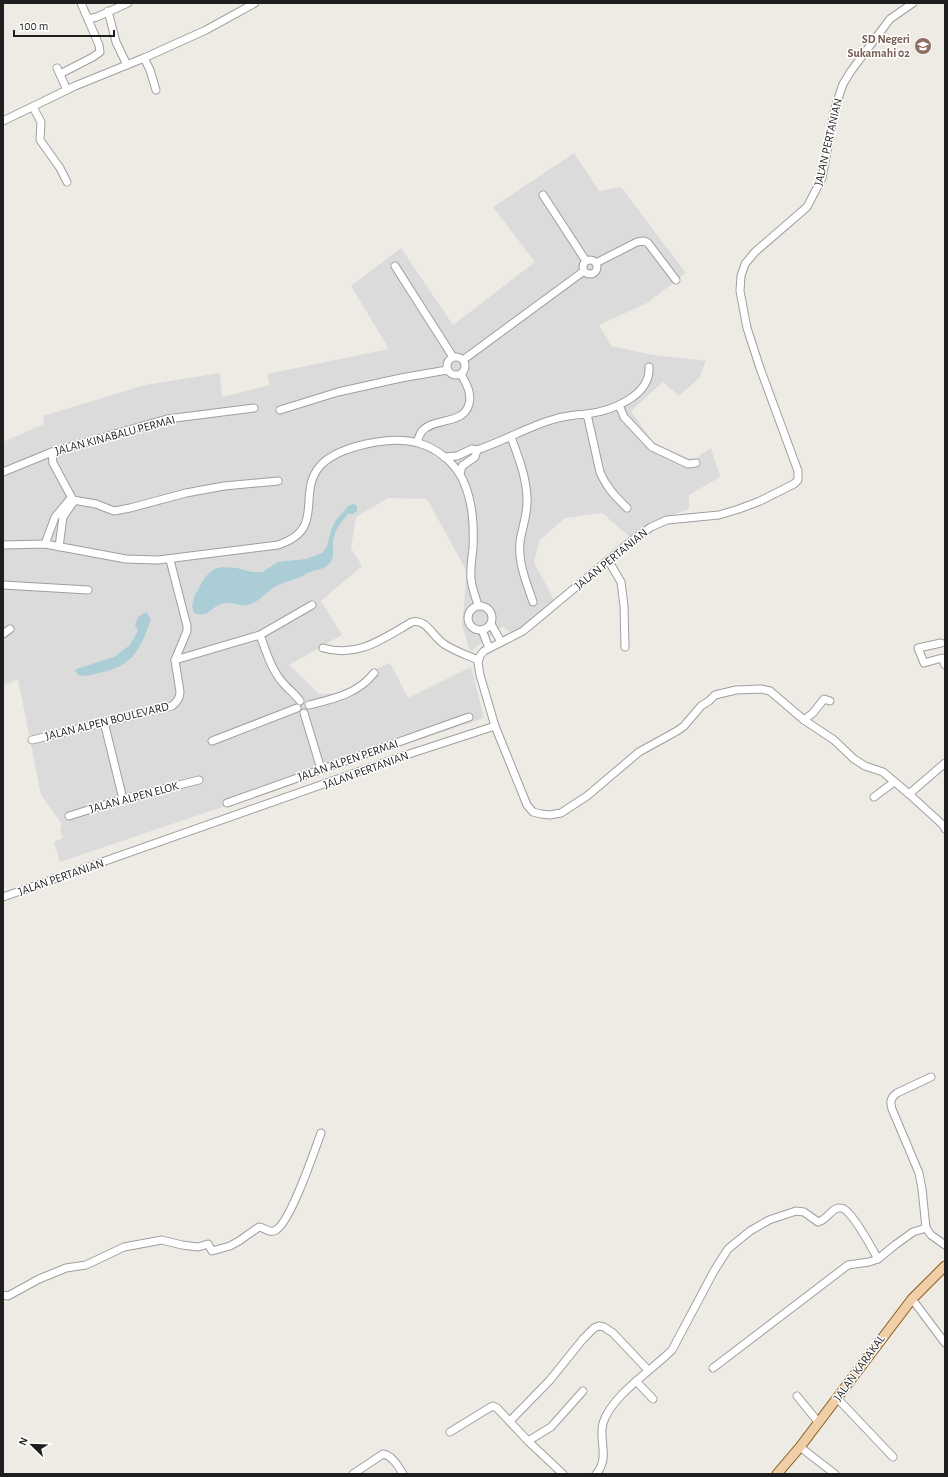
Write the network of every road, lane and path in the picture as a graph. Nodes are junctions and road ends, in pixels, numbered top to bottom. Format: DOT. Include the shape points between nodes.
graph roads {
  1 [pos="81,3"];
  2 [pos="128,3"];
  3 [pos="254,3"];
  4 [pos="913,3"];
  5 [pos="108,11"];
  6 [pos="88,19"];
  7 [pos="144,58"];
  8 [pos="127,65"];
  9 [pos="67,90"];
  10 [pos="156,90"];
  11 [pos="33,107"];
  12 [pos="3,121"];
  13 [pos="67,182"];
  14 [pos="543,195"];
  15 [pos="586,261"];
  16 [pos="596,263"];
  17 [pos="395,266"];
  18 [pos="584,271"];
  19 [pos="676,280"];
  20 [pos="452,357"];
  21 [pos="463,360"];
  22 [pos="649,367"];
  23 [pos="447,370"];
  24 [pos="460,374"];
  25 [pos="619,405"];
  26 [pos="254,408"];
  27 [pos="280,410"];
  28 [pos="587,414"];
  29 [pos="511,437"];
  30 [pos="417,442"];
  31 [pos="477,450"];
  32 [pos="52,452"];
  33 [pos="444,457"];
  34 [pos="696,463"];
  35 [pos="3,472"];
  36 [pos="460,474"];
  37 [pos="278,482"];
  38 [pos="73,500"];
  39 [pos="627,508"];
  40 [pos="45,544"];
  41 [pos="3,545"];
  42 [pos="59,546"];
  43 [pos="170,560"];
  44 [pos="608,560"];
  45 [pos="3,585"];
  46 [pos="88,590"];
  47 [pos="533,602"];
  48 [pos="312,605"];
  49 [pos="478,605"];
  50 [pos="491,624"];
  51 [pos="10,630"];
  52 [pos="482,630"];
  53 [pos="3,634"];
  54 [pos="260,635"];
  55 [pos="501,642"];
  56 [pos="941,643"];
  57 [pos="625,647"];
  58 [pos="323,648"];
  59 [pos="489,648"];
  60 [pos="175,660"];
  61 [pos="478,660"];
  62 [pos="944,660"];
  63 [pos="374,673"];
  64 [pos="300,701"];
  65 [pos="830,701"];
  66 [pos="309,705"];
  67 [pos="297,708"];
  68 [pos="304,713"];
  69 [pos="469,717"];
  70 [pos="804,720"];
  71 [pos="104,722"];
  72 [pos="495,726"];
  73 [pos="32,740"];
  74 [pos="212,741"];
  75 [pos="945,763"];
  76 [pos="321,769"];
  77 [pos="199,780"];
  78 [pos="894,782"];
  79 [pos="909,794"];
  80 [pos="874,797"];
  81 [pos="123,799"];
  82 [pos="227,803"];
  83 [pos="69,816"];
  84 [pos="945,829"];
  85 [pos="3,897"];
  86 [pos="931,1077"];
  87 [pos="321,1133"];
  88 [pos="926,1228"];
  89 [pos="945,1245"];
  90 [pos="878,1258"];
  91 [pos="945,1266"];
  92 [pos="3,1295"];
  93 [pos="912,1299"];
  94 [pos="945,1343"];
  95 [pos="713,1368"];
  96 [pos="648,1370"];
  97 [pos="636,1381"];
  98 [pos="583,1391"];
  99 [pos="797,1396"];
  100 [pos="837,1398"];
  101 [pos="654,1399"];
  102 [pos="510,1421"];
  103 [pos="819,1423"];
  104 [pos="450,1432"];
  105 [pos="528,1441"];
  106 [pos="800,1448"];
  107 [pos="894,1458"];
  108 [pos="352,1474"];
  109 [pos="403,1474"];
  110 [pos="564,1474"];
  111 [pos="596,1474"];
  112 [pos="777,1474"];
  113 [pos="835,1474"];
  1 -- 6 [label="street"];
  2 -- 5 [label="street"];
  3 -- 7 [label="street" via="206,30"];
  4 -- 44 [label="street, JALAN PERTANIAN" via="890,19 843,84 835,108 822,178 809,204 755,252 745,264 741,276 740,291 747,328 798,470 798,480 739,509 719,515 658,523"];
  5 -- 6 [label="street"];
  5 -- 8 [label="street" via="116,42"];
  6 -- 9 [label="street" via="100,52 59,71"];
  7 -- 8 [label="street"];
  7 -- 10 [label="street"];
  8 -- 9 [label="street"];
  9 -- 11 [label="street"];
  11 -- 12 [label="street"];
  11 -- 13 [label="street" via="41,122 40,140"];
  14 -- 15 [label="street"];
  15 -- 16 [label="street"];
  15 -- 18 [label="street"];
  16 -- 18 [label="street" via="598,268 594,273"];
  16 -- 19 [label="street" via="637,242 644,241"];
  17 -- 20 [label="street"];
  18 -- 21 [label="street"];
  20 -- 21 [label="street"];
  20 -- 23 [label="street" via="447,364"];
  21 -- 24 [label="street" via="465,366"];
  22 -- 25 [label="street" via="650,375 639,392"];
  23 -- 24 [label="street" via="451,374"];
  23 -- 27 [label="street" via="338,392"];
  24 -- 30 [label="street" via="469,390 467,410 459,417 426,428"];
  25 -- 28 [label="street"];
  25 -- 34 [label="street" via="624,417 652,447 688,464"];
  26 -- 32 [label="street, JALAN KINABALU PERMAI" via="167,418"];
  28 -- 29 [label="street" via="562,417"];
  28 -- 39 [label="street" via="603,481"];
  29 -- 31 [label="street"];
  29 -- 47 [label="street" via="519,458 527,494 527,512 520,551 523,573"];
  30 -- 33 [label="street" via="436,450"];
  30 -- 43 [label="street" via="373,443 348,448 335,454 319,467 314,477 303,530 286,542"];
  31 -- 33 [label="street" via="472,449 457,456"];
  31 -- 36 [label="street" via="475,457 462,466"];
  32 -- 35 [label="street, JALAN KINABALU PERMAI"];
  32 -- 38 [label="street" via="53,463"];
  33 -- 36 [label="street"];
  36 -- 49 [label="street" via="473,513 471,578"];
  37 -- 38 [label="street" via="224,486 114,511 96,504"];
  38 -- 40 [label="street" via="55,517"];
  38 -- 42 [label="street" via="63,517"];
  40 -- 41 [label="street"];
  40 -- 42 [label="street"];
  42 -- 43 [label="street" via="126,559"];
  43 -- 60 [label="street" via="187,626"];
  44 -- 55 [label="street, JALAN PERTANIAN" via="527,628"];
  44 -- 57 [label="street" via="621,582"];
  45 -- 46 [label="street"];
  48 -- 54 [label="street"];
  49 -- 50 [label="street" via="490,610"];
  49 -- 52 [label="street" via="470,612 469,622 473,627"];
  50 -- 52 [label="street"];
  50 -- 55 [label="street"];
  51 -- 53 [label="street"];
  52 -- 59 [label="street"];
  54 -- 60 [label="street"];
  54 -- 64 [label="street" via="271,665 283,684"];
  55 -- 59 [label="street, JALAN PERTANIAN"];
  56 -- 62 [label="street" via="918,648 924,663"];
  58 -- 61 [label="street" via="340,651 361,649 412,622 419,621 444,644"];
  59 -- 61 [label="street, JALAN PERTANIAN"];
  60 -- 71 [label="street, JALAN ALPEN BOULEVARD" via="180,692 176,703"];
  61 -- 72 [label="street" via="478,670"];
  63 -- 66 [label="street" via="353,691 338,698"];
  64 -- 66 [label="street" via="306,701"];
  64 -- 67 [label="street"];
  65 -- 70 [label="street" via="824,698"];
  66 -- 68 [label="street"];
  67 -- 68 [label="street"];
  67 -- 74 [label="street"];
  68 -- 76 [label="street"];
  69 -- 76 [label="street, JALAN ALPEN PERMAI"];
  70 -- 72 [label="street" via="770,691 736,690 715,695 701,706 684,726 639,752 587,796 561,813 550,815 533,812 527,805"];
  70 -- 78 [label="street" via="834,740 854,759 883,772"];
  71 -- 73 [label="street, JALAN ALPEN BOULEVARD"];
  71 -- 81 [label="street"];
  72 -- 85 [label="street, JALAN PERTANIAN"];
  75 -- 79 [label="street"];
  76 -- 82 [label="street, JALAN ALPEN PERMAI"];
  77 -- 81 [label="street, JALAN ALPEN ELOK"];
  78 -- 79 [label="street"];
  78 -- 80 [label="street"];
  79 -- 84 [label="street"];
  81 -- 83 [label="street, JALAN ALPEN ELOK"];
  86 -- 88 [label="street" via="897,1093 890,1102 919,1173"];
  87 -- 92 [label="street" via="291,1210 276,1230 271,1232 259,1227 230,1246 212,1251 208,1244 198,1247 162,1240 124,1247 86,1265 66,1268 8,1296"];
  88 -- 89 [label="street"];
  88 -- 90 [label="street" via="913,1232"];
  90 -- 95 [label="street" via="848,1265"];
  90 -- 96 [label="street" via="845,1209 837,1208 818,1222 801,1210 769,1220 728,1249 672,1350"];
  91 -- 93 [label="main road, JALAN KARAKAL"];
  93 -- 94 [label="street"];
  93 -- 100 [label="main road, JALAN KARAKAL"];
  96 -- 97 [label="street"];
  96 -- 102 [label="street" via="613,1334 604,1326 599,1326 583,1339 550,1380"];
  97 -- 101 [label="street"];
  97 -- 111 [label="street" via="610,1409 603,1424 602,1462"];
  98 -- 105 [label="street" via="551,1427"];
  99 -- 103 [label="street"];
  100 -- 103 [label="main road, JALAN KARAKAL"];
  100 -- 107 [label="street"];
  102 -- 104 [label="street" via="493,1406"];
  102 -- 105 [label="street"];
  103 -- 106 [label="main road, JALAN KARAKAL"];
  105 -- 110 [label="street"];
  106 -- 112 [label="main road, JALAN KARAKAL"];
  106 -- 113 [label="street"];
  108 -- 109 [label="street" via="383,1454 393,1459"];
}
